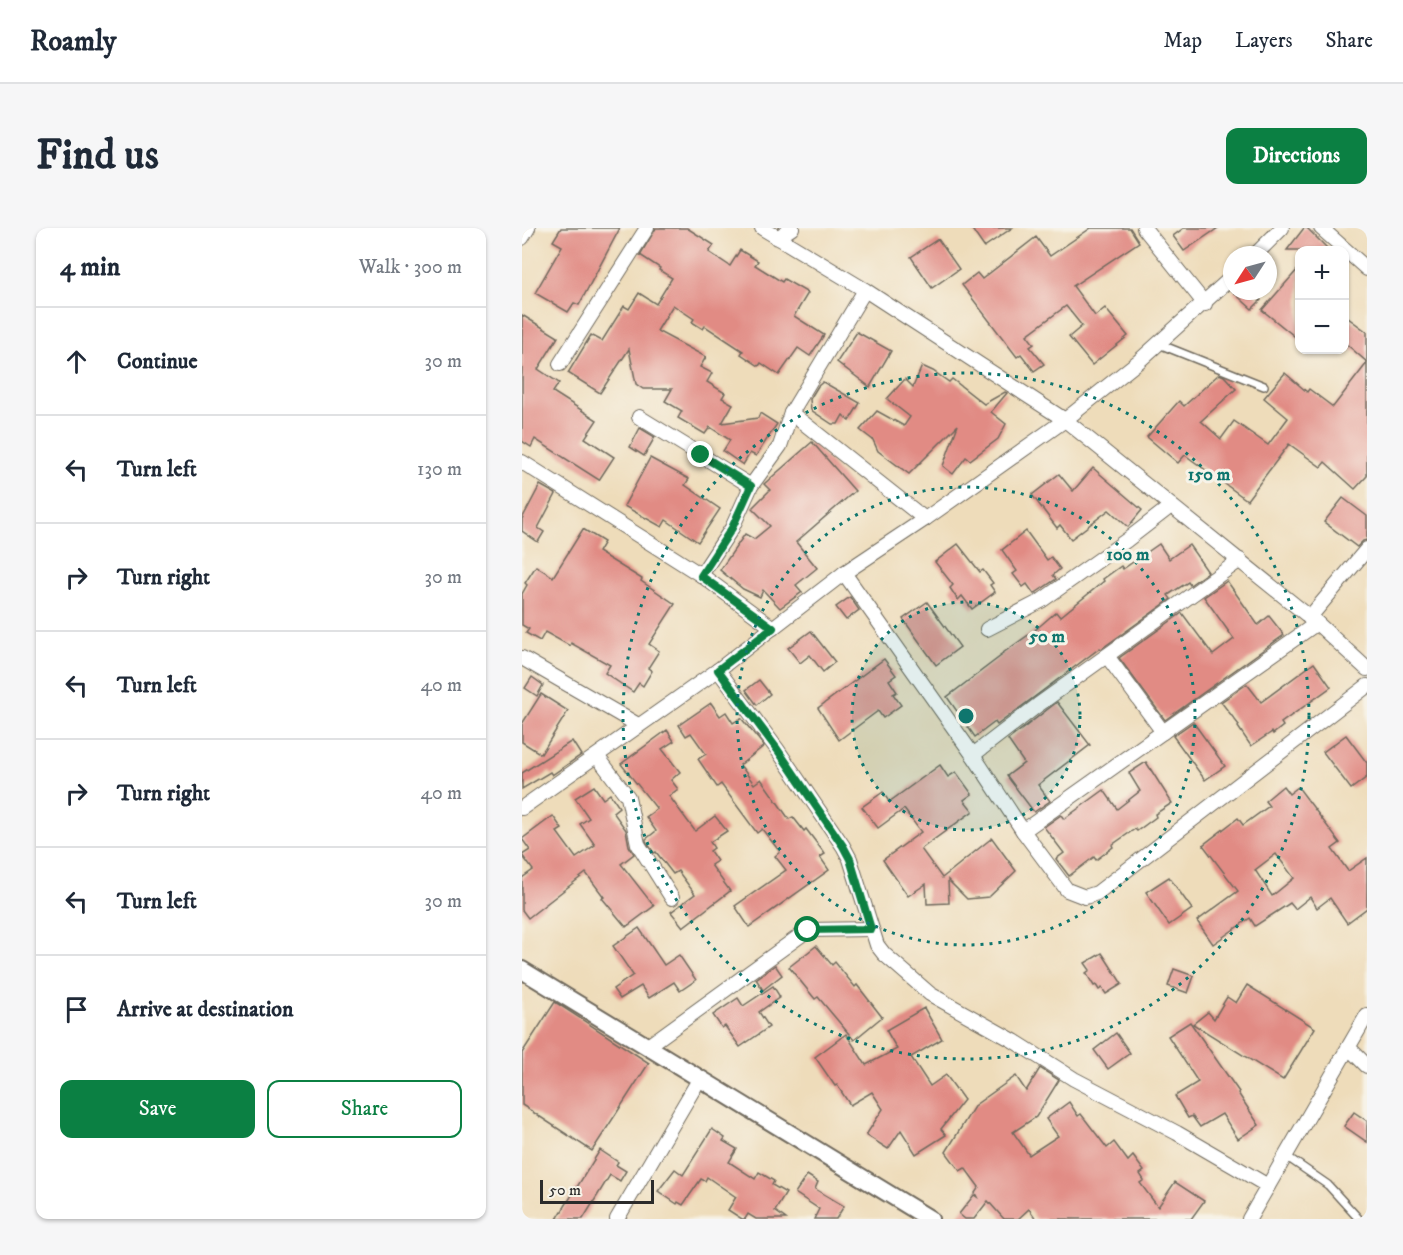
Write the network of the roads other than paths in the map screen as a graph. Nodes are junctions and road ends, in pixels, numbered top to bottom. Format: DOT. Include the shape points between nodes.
graph roads {
  1 [pos="528,228"];
  2 [pos="646,228"];
  3 [pos="762,228"];
  4 [pos="792,228"];
  5 [pos="1144,228"];
  6 [pos="1282,228"];
  7 [pos="1321,228"];
  8 [pos="522,238"];
  9 [pos="777,238"];
  10 [pos="1264,246"];
  11 [pos="1367,269"];
  12 [pos="1223,286"];
  13 [pos="865,290"];
  14 [pos="1205,304"];
  15 [pos="1159,344"];
  16 [pos="560,364"];
  17 [pos="1264,386"];
  18 [pos="791,413"];
  19 [pos="639,417"];
  20 [pos="1065,420"];
  21 [pos="522,462"];
  22 [pos="751,486"];
  23 [pos="1171,506"];
  24 [pos="925,519"];
  25 [pos="1367,549"];
  26 [pos="1240,560"];
  27 [pos="844,573"];
  28 [pos="701,576"];
  29 [pos="1313,620"];
  30 [pos="773,628"];
  31 [pos="987,629"];
  32 [pos="1107,656"];
  33 [pos="522,658"];
  34 [pos="1367,669"];
  35 [pos="718,670"];
  36 [pos="1367,686"];
  37 [pos="638,725"];
  38 [pos="1163,732"];
  39 [pos="973,755"];
  40 [pos="597,756"];
  41 [pos="522,808"];
  42 [pos="1023,831"];
  43 [pos="672,898"];
  44 [pos="871,929"];
  45 [pos="523,973"];
  46 [pos="1367,1015"];
  47 [pos="648,1046"];
  48 [pos="1349,1048"];
  49 [pos="1367,1066"];
  50 [pos="700,1078"];
  51 [pos="1286,1156"];
  52 [pos="1269,1186"];
  53 [pos="617,1219"];
  54 [pos="930,1219"];
  55 [pos="1249,1219"];
  56 [pos="1359,1219"];
  1 -- 8 [label="street"];
  2 -- 16 [label="street"];
  3 -- 9 [label="street"];
  4 -- 9 [label="street"];
  5 -- 14 [label="street"];
  6 -- 10 [label="street"];
  7 -- 11 [label="street"];
  9 -- 13 [label="street"];
  12 -- 14 [label="street"];
  13 -- 18 [label="street"];
  13 -- 20 [label="street"];
  14 -- 15 [label="street"];
  15 -- 17 [label="lane"];
  15 -- 20 [label="street"];
  18 -- 22 [label="street" via="780,446"];
  18 -- 24 [label="street"];
  19 -- 22 [label="street"];
  20 -- 23 [label="street"];
  20 -- 24 [label="street"];
  21 -- 28 [label="street"];
  22 -- 28 [label="street" via="732,528"];
  23 -- 26 [label="street"];
  23 -- 31 [label="street" via="1041,601"];
  24 -- 27 [label="street"];
  25 -- 29 [label="street"];
  26 -- 29 [label="street"];
  26 -- 32 [label="street"];
  27 -- 30 [label="street"];
  27 -- 39 [label="street"];
  28 -- 30 [label="street"];
  29 -- 34 [label="street"];
  29 -- 38 [label="street" via="1239,680"];
  30 -- 35 [label="street"];
  32 -- 38 [label="street"];
  32 -- 39 [label="street"];
  33 -- 37 [label="street"];
  35 -- 37 [label="street"];
  35 -- 44 [label="street" via="843,846"];
  36 -- 42 [label="street" via="1097,892 1084,897 1067,890"];
  37 -- 40 [label="street"];
  38 -- 42 [label="street"];
  39 -- 42 [label="street"];
  40 -- 41 [label="street"];
  40 -- 43 [label="street" via="628,797 638,844"];
  44 -- 47 [label="street" via="808,930"];
  44 -- 52 [label="street" via="884,954 930,994"];
  45 -- 47 [label="street"];
  46 -- 48 [label="street"];
  47 -- 50 [label="street"];
  48 -- 49 [label="street"];
  48 -- 51 [label="street"];
  50 -- 53 [label="street"];
  50 -- 54 [label="street"];
  51 -- 52 [label="street"];
  51 -- 56 [label="lane" via="1328,1185"];
  52 -- 55 [label="street"];
}
